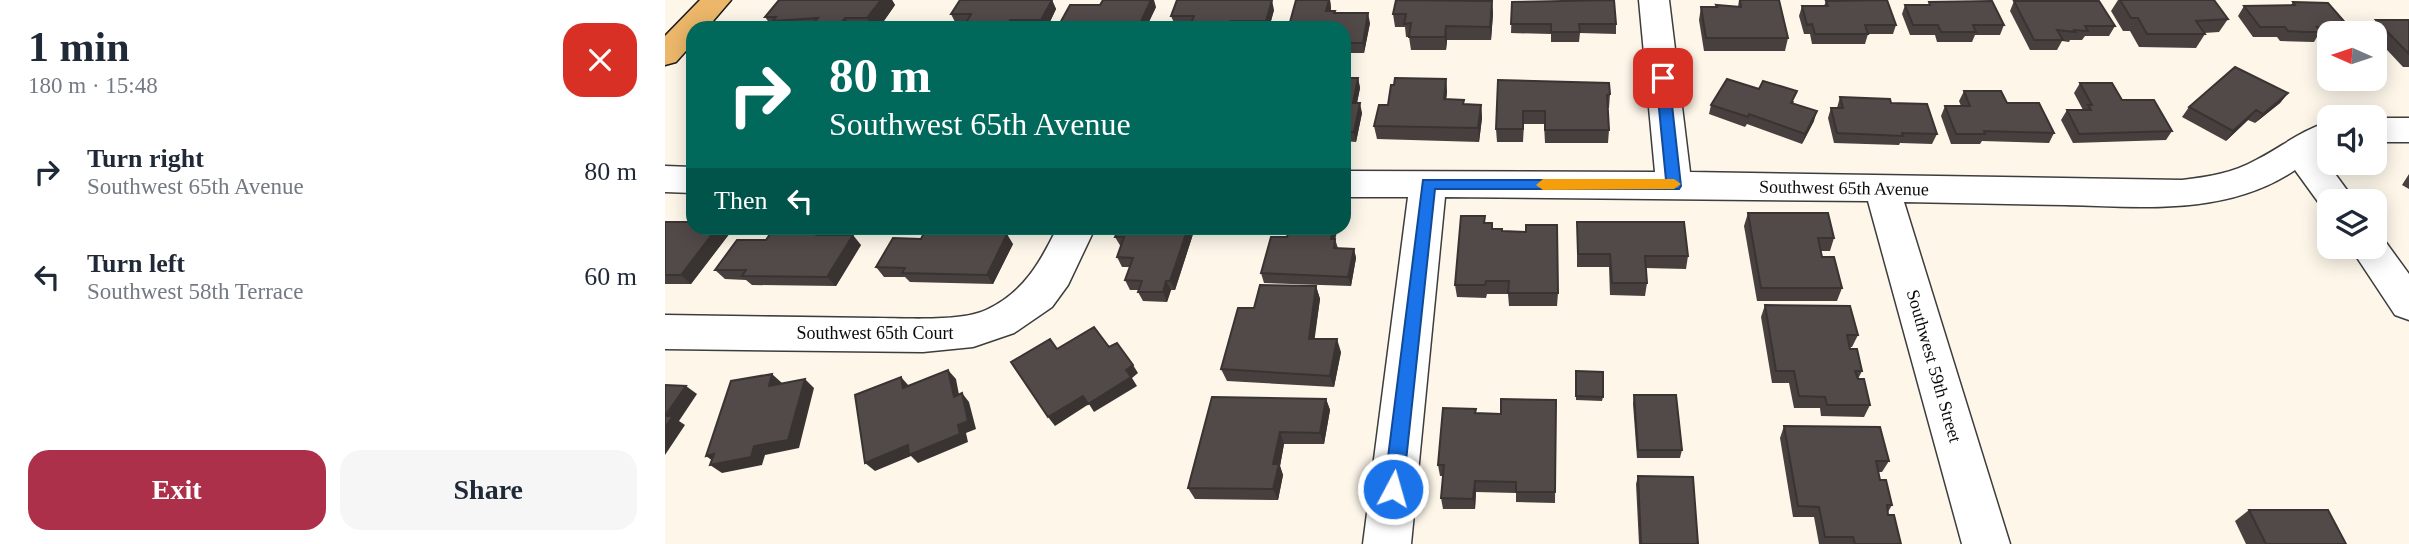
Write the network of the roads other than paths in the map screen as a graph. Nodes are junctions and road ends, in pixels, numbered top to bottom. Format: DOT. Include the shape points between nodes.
graph roads {
  1 [pos="716,0"];
  2 [pos="1654,0"];
  3 [pos="697,21"];
  4 [pos="686,32"];
  5 [pos="665,55"];
  6 [pos="2387,130"];
  7 [pos="2409,130"];
  8 [pos="2314,141"];
  9 [pos="665,180"];
  10 [pos="686,180"];
  11 [pos="1351,184"];
  12 [pos="1428,184"];
  13 [pos="1674,186"];
  14 [pos="1882,188"];
  15 [pos="2332,189"];
  16 [pos="1073,235"];
  17 [pos="2377,259"];
  18 [pos="2409,304"];
  19 [pos="665,332"];
  20 [pos="1387,544"];
  21 [pos="1986,544"];
  1 -- 3 [label="main road"];
  2 -- 13 [label="street"];
  4 -- 5 [label="main road"];
  6 -- 7 [label="street"];
  8 -- 14 [label="street, Southwest 65th Avenue" via="2252,177 2194,192"];
  8 -- 15 [label="street"];
  9 -- 10 [label="street"];
  11 -- 12 [label="street, Southwest 65th Avenue"];
  12 -- 13 [label="street, Southwest 65th Avenue"];
  12 -- 20 [label="street"];
  13 -- 14 [label="street, Southwest 65th Avenue"];
  14 -- 21 [label="street, Southwest 59th Street"];
  16 -- 19 [label="street, Southwest 65th Court" via="1038,296 1000,322 973,331 923,335"];
  17 -- 18 [label="street"];
}
